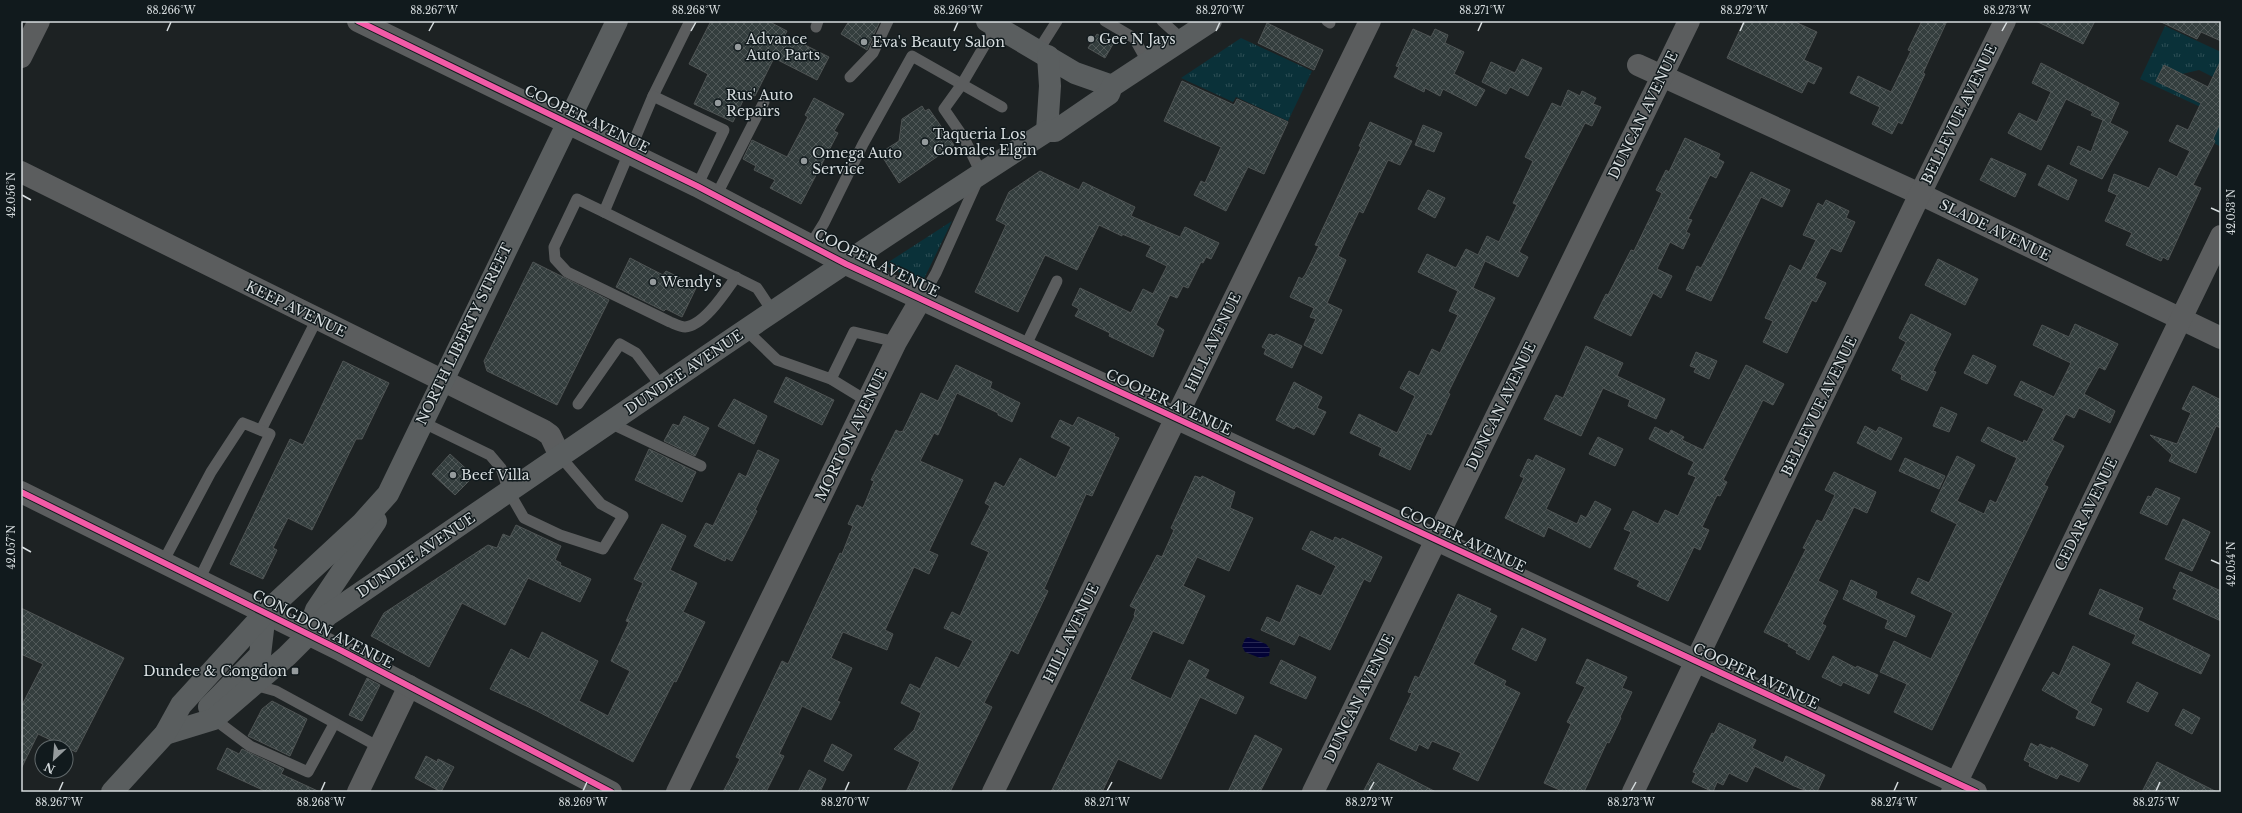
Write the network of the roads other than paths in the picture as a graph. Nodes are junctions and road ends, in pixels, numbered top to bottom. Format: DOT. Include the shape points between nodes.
graph roads {
  1 [pos="39,21"];
  2 [pos="358,21"];
  3 [pos="616,21"];
  4 [pos="690,21"];
  5 [pos="888,21"];
  6 [pos="1057,21"];
  7 [pos="1105,21"];
  8 [pos="1162,21"];
  9 [pos="1211,21"];
  10 [pos="1370,21"];
  11 [pos="2005,21"];
  12 [pos="1683,23"];
  13 [pos="992,24"];
  14 [pos="1183,40"];
  15 [pos="1043,53"];
  16 [pos="21,57"];
  17 [pos="1148,63"];
  18 [pos="1638,65"];
  19 [pos="1662,76"];
  20 [pos="850,77"];
  21 [pos="962,84"];
  22 [pos="1112,86"];
  23 [pos="653,96"];
  24 [pos="764,102"];
  25 [pos="1002,107"];
  26 [pos="567,123"];
  27 [pos="1048,131"];
  28 [pos="629,153"];
  29 [pos="21,172"];
  30 [pos="981,173"];
  31 [pos="706,191"];
  32 [pos="1920,194"];
  33 [pos="604,212"];
  34 [pos="2221,236"];
  35 [pos="811,244"];
  36 [pos="846,264"];
  37 [pos="736,277"];
  38 [pos="1058,281"];
  39 [pos="921,299"];
  40 [pos="773,312"];
  41 [pos="317,319"];
  42 [pos="2180,319"];
  43 [pos="746,330"];
  44 [pos="2221,338"];
  45 [pos="896,342"];
  46 [pos="1025,347"];
  47 [pos="831,379"];
  48 [pos="441,381"];
  49 [pos="662,387"];
  50 [pos="867,401"];
  51 [pos="578,404"];
  52 [pos="1176,418"];
  53 [pos="422,422"];
  54 [pos="610,423"];
  55 [pos="261,430"];
  56 [pos="560,456"];
  57 [pos="701,466"];
  58 [pos="21,492"];
  59 [pos="509,492"];
  60 [pos="388,494"];
  61 [pos="1436,540"];
  62 [pos="163,562"];
  63 [pos="199,580"];
  64 [pos="265,613"];
  65 [pos="307,634"];
  66 [pos="1697,662"];
  67 [pos="255,684"];
  68 [pos="409,686"];
  69 [pos="214,719"];
  70 [pos="334,724"];
  71 [pos="190,726"];
  72 [pos="165,734"];
  73 [pos="380,747"];
  74 [pos="1954,788"];
  75 [pos="112,792"];
  76 [pos="358,792"];
  77 [pos="611,792"];
  78 [pos="677,792"];
  79 [pos="994,792"];
  80 [pos="1313,792"];
  81 [pos="1633,792"];
  82 [pos="1976,792"];
  1 -- 16 [label="street"];
  2 -- 26 [label="street, COOPER AVENUE"];
  3 -- 26 [label="main road, NORTH LIBERTY STREET"];
  4 -- 23 [label="lane"];
  5 -- 20 [label="lane" via="873,53"];
  6 -- 15 [label="lane"];
  7 -- 17 [label="lane" via="1134,38"];
  8 -- 14 [label="lane"];
  9 -- 14 [label="main road, DUNDEE AVENUE"];
  10 -- 52 [label="street, HILL AVENUE"];
  11 -- 32 [label="street, BELLEVUE AVENUE"];
  12 -- 19 [label="street, DUNCAN AVENUE"];
  13 -- 15 [label="main road"];
  13 -- 21 [label="lane"];
  14 -- 17 [label="main road, DUNDEE AVENUE"];
  15 -- 22 [label="main road" via="1075,72"];
  15 -- 27 [label="main road" via="1050,86"];
  17 -- 22 [label="main road, DUNDEE AVENUE"];
  18 -- 19 [label="street, SLADE AVENUE"];
  19 -- 32 [label="street, SLADE AVENUE"];
  19 -- 61 [label="street, DUNCAN AVENUE"];
  21 -- 25 [label="lane"];
  21 -- 30 [label="lane" via="944,109 964,138"];
  21 -- 35 [label="lane" via="912,56"];
  22 -- 27 [label="main road, DUNDEE AVENUE" via="1109,94 1055,131"];
  23 -- 28 [label="lane"];
  23 -- 31 [label="lane" via="724,130"];
  24 -- 31 [label="lane"];
  26 -- 28 [label="street, COOPER AVENUE"];
  26 -- 48 [label="main road, NORTH LIBERTY STREET"];
  27 -- 30 [label="main road, DUNDEE AVENUE"];
  28 -- 31 [label="street, COOPER AVENUE"];
  28 -- 33 [label="lane"];
  29 -- 41 [label="street, KEEP AVENUE"];
  30 -- 36 [label="main road, DUNDEE AVENUE"];
  30 -- 39 [label="lane, MORTON AVENUE" via="939,267"];
  31 -- 35 [label="street, COOPER AVENUE"];
  32 -- 42 [label="street, SLADE AVENUE"];
  32 -- 66 [label="street, BELLEVUE AVENUE"];
  33 -- 37 [label="lane"];
  33 -- 37 [label="lane" via="577,199 554,248 555,259 567,272 684,327 697,322 709,312"];
  34 -- 42 [label="street, CEDAR AVENUE"];
  35 -- 36 [label="street, COOPER AVENUE"];
  36 -- 39 [label="street, COOPER AVENUE"];
  36 -- 40 [label="main road, DUNDEE AVENUE"];
  37 -- 40 [label="lane" via="757,288"];
  38 -- 46 [label="lane"];
  39 -- 45 [label="street, MORTON AVENUE"];
  39 -- 46 [label="street, COOPER AVENUE"];
  40 -- 43 [label="main road, DUNDEE AVENUE"];
  41 -- 48 [label="street, KEEP AVENUE"];
  41 -- 55 [label="lane"];
  42 -- 44 [label="street, SLADE AVENUE"];
  42 -- 74 [label="street, CEDAR AVENUE"];
  43 -- 47 [label="lane" via="777,360"];
  43 -- 49 [label="main road, DUNDEE AVENUE"];
  45 -- 47 [label="lane" via="854,332"];
  45 -- 50 [label="street, MORTON AVENUE"];
  46 -- 52 [label="street, COOPER AVENUE"];
  47 -- 50 [label="lane"];
  48 -- 53 [label="main road, NORTH LIBERTY STREET"];
  48 -- 56 [label="street, KEEP AVENUE" via="544,430 550,434"];
  49 -- 51 [label="lane" via="636,353 620,344"];
  49 -- 54 [label="main road, DUNDEE AVENUE"];
  50 -- 78 [label="street, MORTON AVENUE"];
  52 -- 61 [label="street, COOPER AVENUE"];
  52 -- 79 [label="street, HILL AVENUE"];
  53 -- 59 [label="lane" via="490,455 501,468"];
  53 -- 60 [label="main road, NORTH LIBERTY STREET"];
  54 -- 56 [label="main road, DUNDEE AVENUE"];
  54 -- 57 [label="lane"];
  55 -- 62 [label="lane" via="244,423 211,472"];
  55 -- 63 [label="lane" via="270,434"];
  56 -- 59 [label="main road, DUNDEE AVENUE"];
  56 -- 59 [label="lane" via="601,504 623,516 603,549 560,535 524,518"];
  58 -- 62 [label="street, CONGDON AVENUE"];
  59 -- 65 [label="main road, DUNDEE AVENUE" via="328,615"];
  60 -- 64 [label="main road, NORTH LIBERTY STREET" via="362,523"];
  60 -- 65 [label="main road" via="373,528 316,610"];
  61 -- 66 [label="street, COOPER AVENUE"];
  61 -- 80 [label="street, DUNCAN AVENUE"];
  62 -- 63 [label="street, CONGDON AVENUE"];
  63 -- 64 [label="street, CONGDON AVENUE"];
  64 -- 65 [label="street, CONGDON AVENUE"];
  64 -- 71 [label="main road" via="260,655"];
  64 -- 72 [label="main road, DUNDEE AVENUE" via="181,705"];
  65 -- 67 [label="main road, DUNDEE AVENUE"];
  65 -- 68 [label="street, CONGDON AVENUE"];
  66 -- 74 [label="street, COOPER AVENUE"];
  66 -- 81 [label="street, BELLEVUE AVENUE"];
  67 -- 69 [label="main road, DUNDEE AVENUE"];
  67 -- 70 [label="lane" via="276,691"];
  68 -- 73 [label="street"];
  68 -- 77 [label="street, CONGDON AVENUE"];
  69 -- 70 [label="lane" via="250,746 308,772"];
  69 -- 71 [label="main road, DUNDEE AVENUE"];
  70 -- 73 [label="lane"];
  71 -- 72 [label="main road, DUNDEE AVENUE"];
  72 -- 75 [label="main road, DUNDEE AVENUE"];
  73 -- 76 [label="street"];
  74 -- 82 [label="street, COOPER AVENUE"];
}
